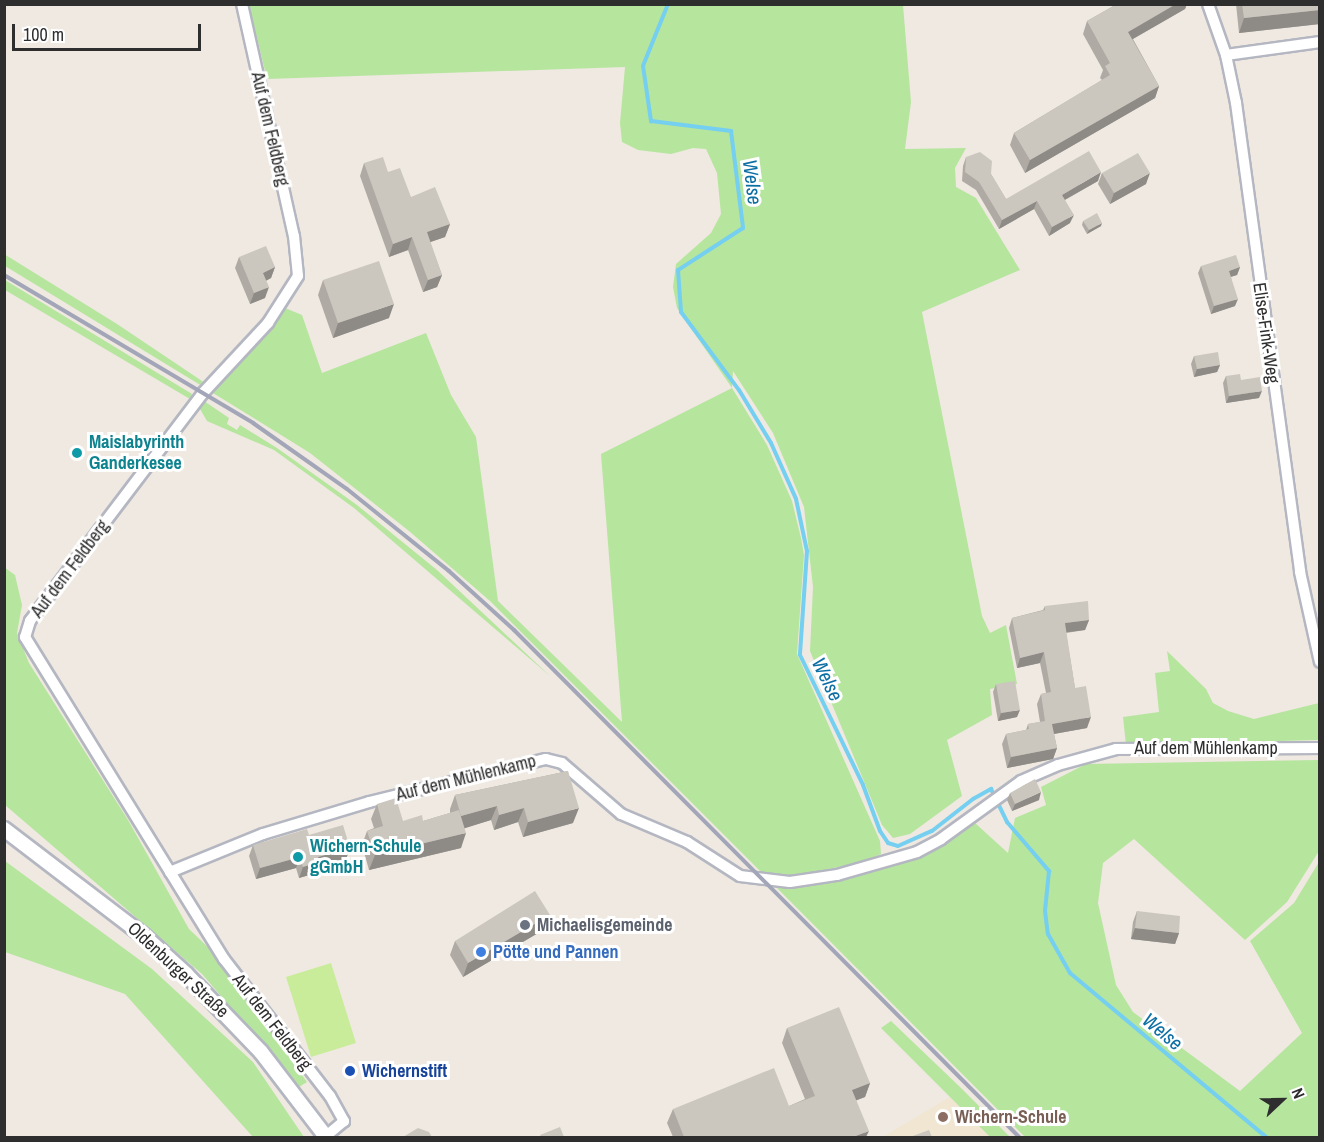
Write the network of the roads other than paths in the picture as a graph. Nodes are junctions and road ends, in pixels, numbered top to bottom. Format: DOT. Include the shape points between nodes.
graph roads {
  1 [pos="242,4"];
  2 [pos="1208,4"];
  3 [pos="1320,42"];
  4 [pos="1226,55"];
  5 [pos="1320,662"];
  6 [pos="1320,748"];
  7 [pos="4,829"];
  8 [pos="170,872"];
  9 [pos="327,1137"];
  1 -- 8 [label="street, Auf dem Feldberg" via="294,236 298,276 268,323 203,393 51,593 30,621 25,637"];
  2 -- 4 [label="street, Elise-Fink-Weg"];
  3 -- 4 [label="street"];
  4 -- 5 [label="street, Elise-Fink-Weg" via="1300,572"];
  6 -- 8 [label="street, Auf dem Mühlenkamp" via="1116,749 1058,765 1021,781 941,839 916,852 837,875 790,882 740,876 687,842 635,822 611,807 562,762 546,759 369,802 263,834"];
  7 -- 9 [label="main road, Oldenburger Straße" via="144,936 186,974 261,1052"];
  8 -- 9 [label="street, Auf dem Feldberg" via="224,959 330,1096 344,1121"];
}
